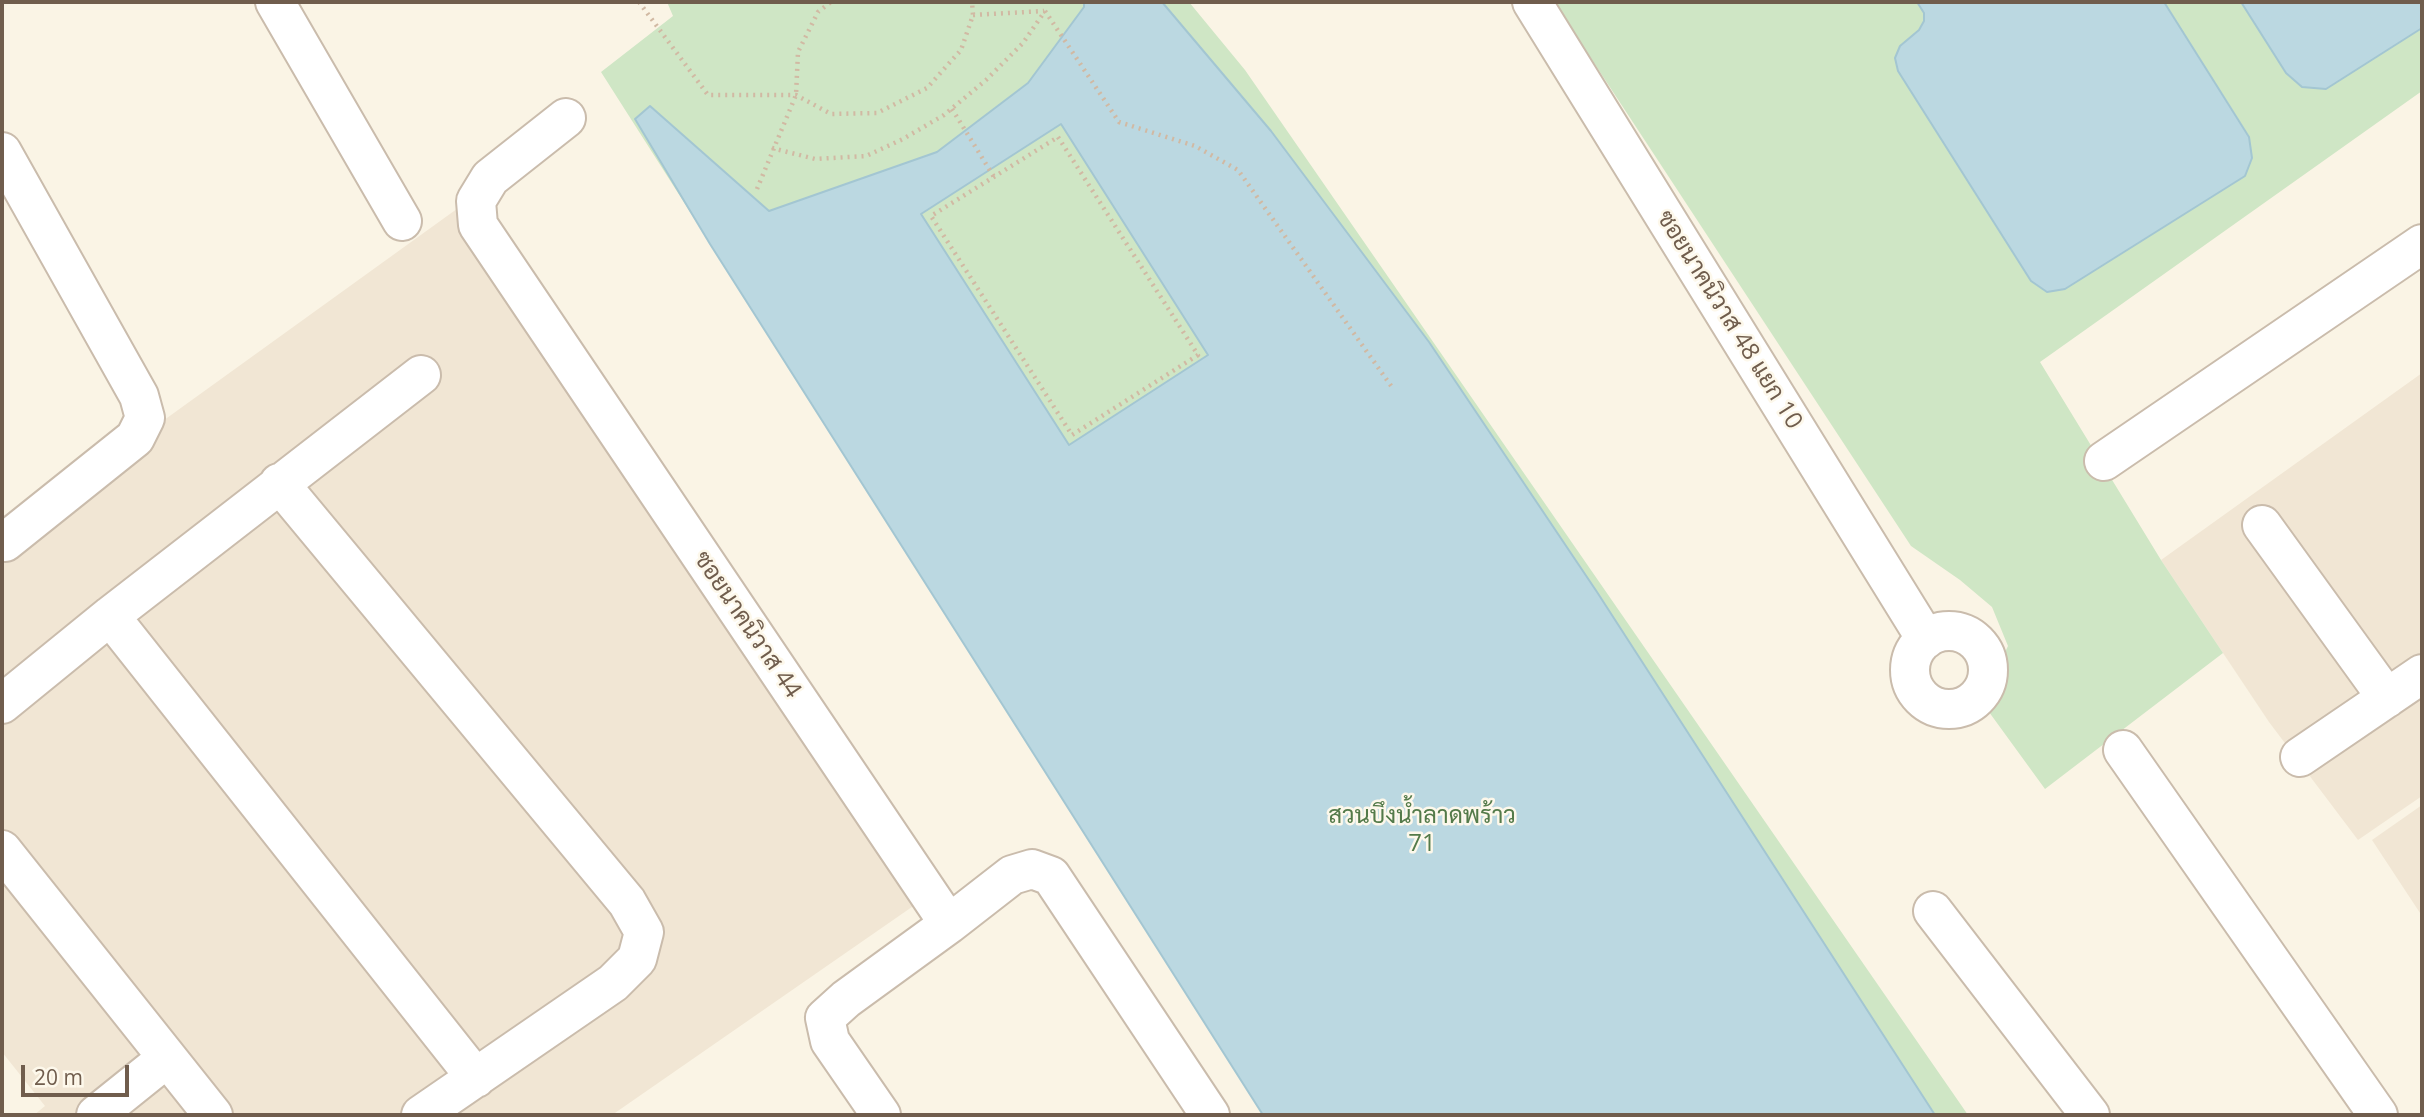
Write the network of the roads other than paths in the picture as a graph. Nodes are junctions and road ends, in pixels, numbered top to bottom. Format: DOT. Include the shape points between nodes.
graph roads {
  1 [pos="275,2"];
  2 [pos="1532,2"];
  3 [pos="566,117"];
  4 [pos="2,152"];
  5 [pos="402,221"];
  6 [pos="2422,244"];
  7 [pos="421,375"];
  8 [pos="2104,461"];
  9 [pos="279,483"];
  10 [pos="2262,525"];
  11 [pos="5,541"];
  12 [pos="110,616"];
  13 [pos="1926,639"];
  14 [pos="2422,674"];
  15 [pos="2387,698"];
  16 [pos="2,704"];
  17 [pos="2123,750"];
  18 [pos="2300,757"];
  19 [pos="2,850"];
  20 [pos="1933,911"];
  21 [pos="949,924"];
  22 [pos="167,1058"];
  23 [pos="475,1078"];
  24 [pos="96,1115"];
  25 [pos="213,1115"];
  26 [pos="421,1115"];
  27 [pos="881,1115"];
  28 [pos="1210,1115"];
  29 [pos="2090,1115"];
  30 [pos="2378,1115"];
  1 -- 5 [label="street"];
  2 -- 13 [label="street, ซอยนาคนิวาส 48 แยก 10"];
  3 -- 21 [label="street, ซอยนาคนิวาส 44" via="490,178 476,201 478,225"];
  4 -- 11 [label="street" via="139,396 145,418 135,438"];
  6 -- 8 [label="street"];
  7 -- 9 [label="street"];
  9 -- 12 [label="street"];
  9 -- 23 [label="street" via="627,902 644,932 637,958 613,983"];
  10 -- 15 [label="street"];
  12 -- 16 [label="street"];
  12 -- 23 [label="street"];
  14 -- 15 [label="street"];
  15 -- 18 [label="street"];
  17 -- 30 [label="street"];
  19 -- 22 [label="street"];
  20 -- 29 [label="street"];
  21 -- 27 [label="street" via="825,1018 830,1041"];
  21 -- 28 [label="street" via="1012,875 1032,869 1051,876"];
  22 -- 24 [label="street"];
  22 -- 25 [label="street"];
  23 -- 26 [label="street"];
}
